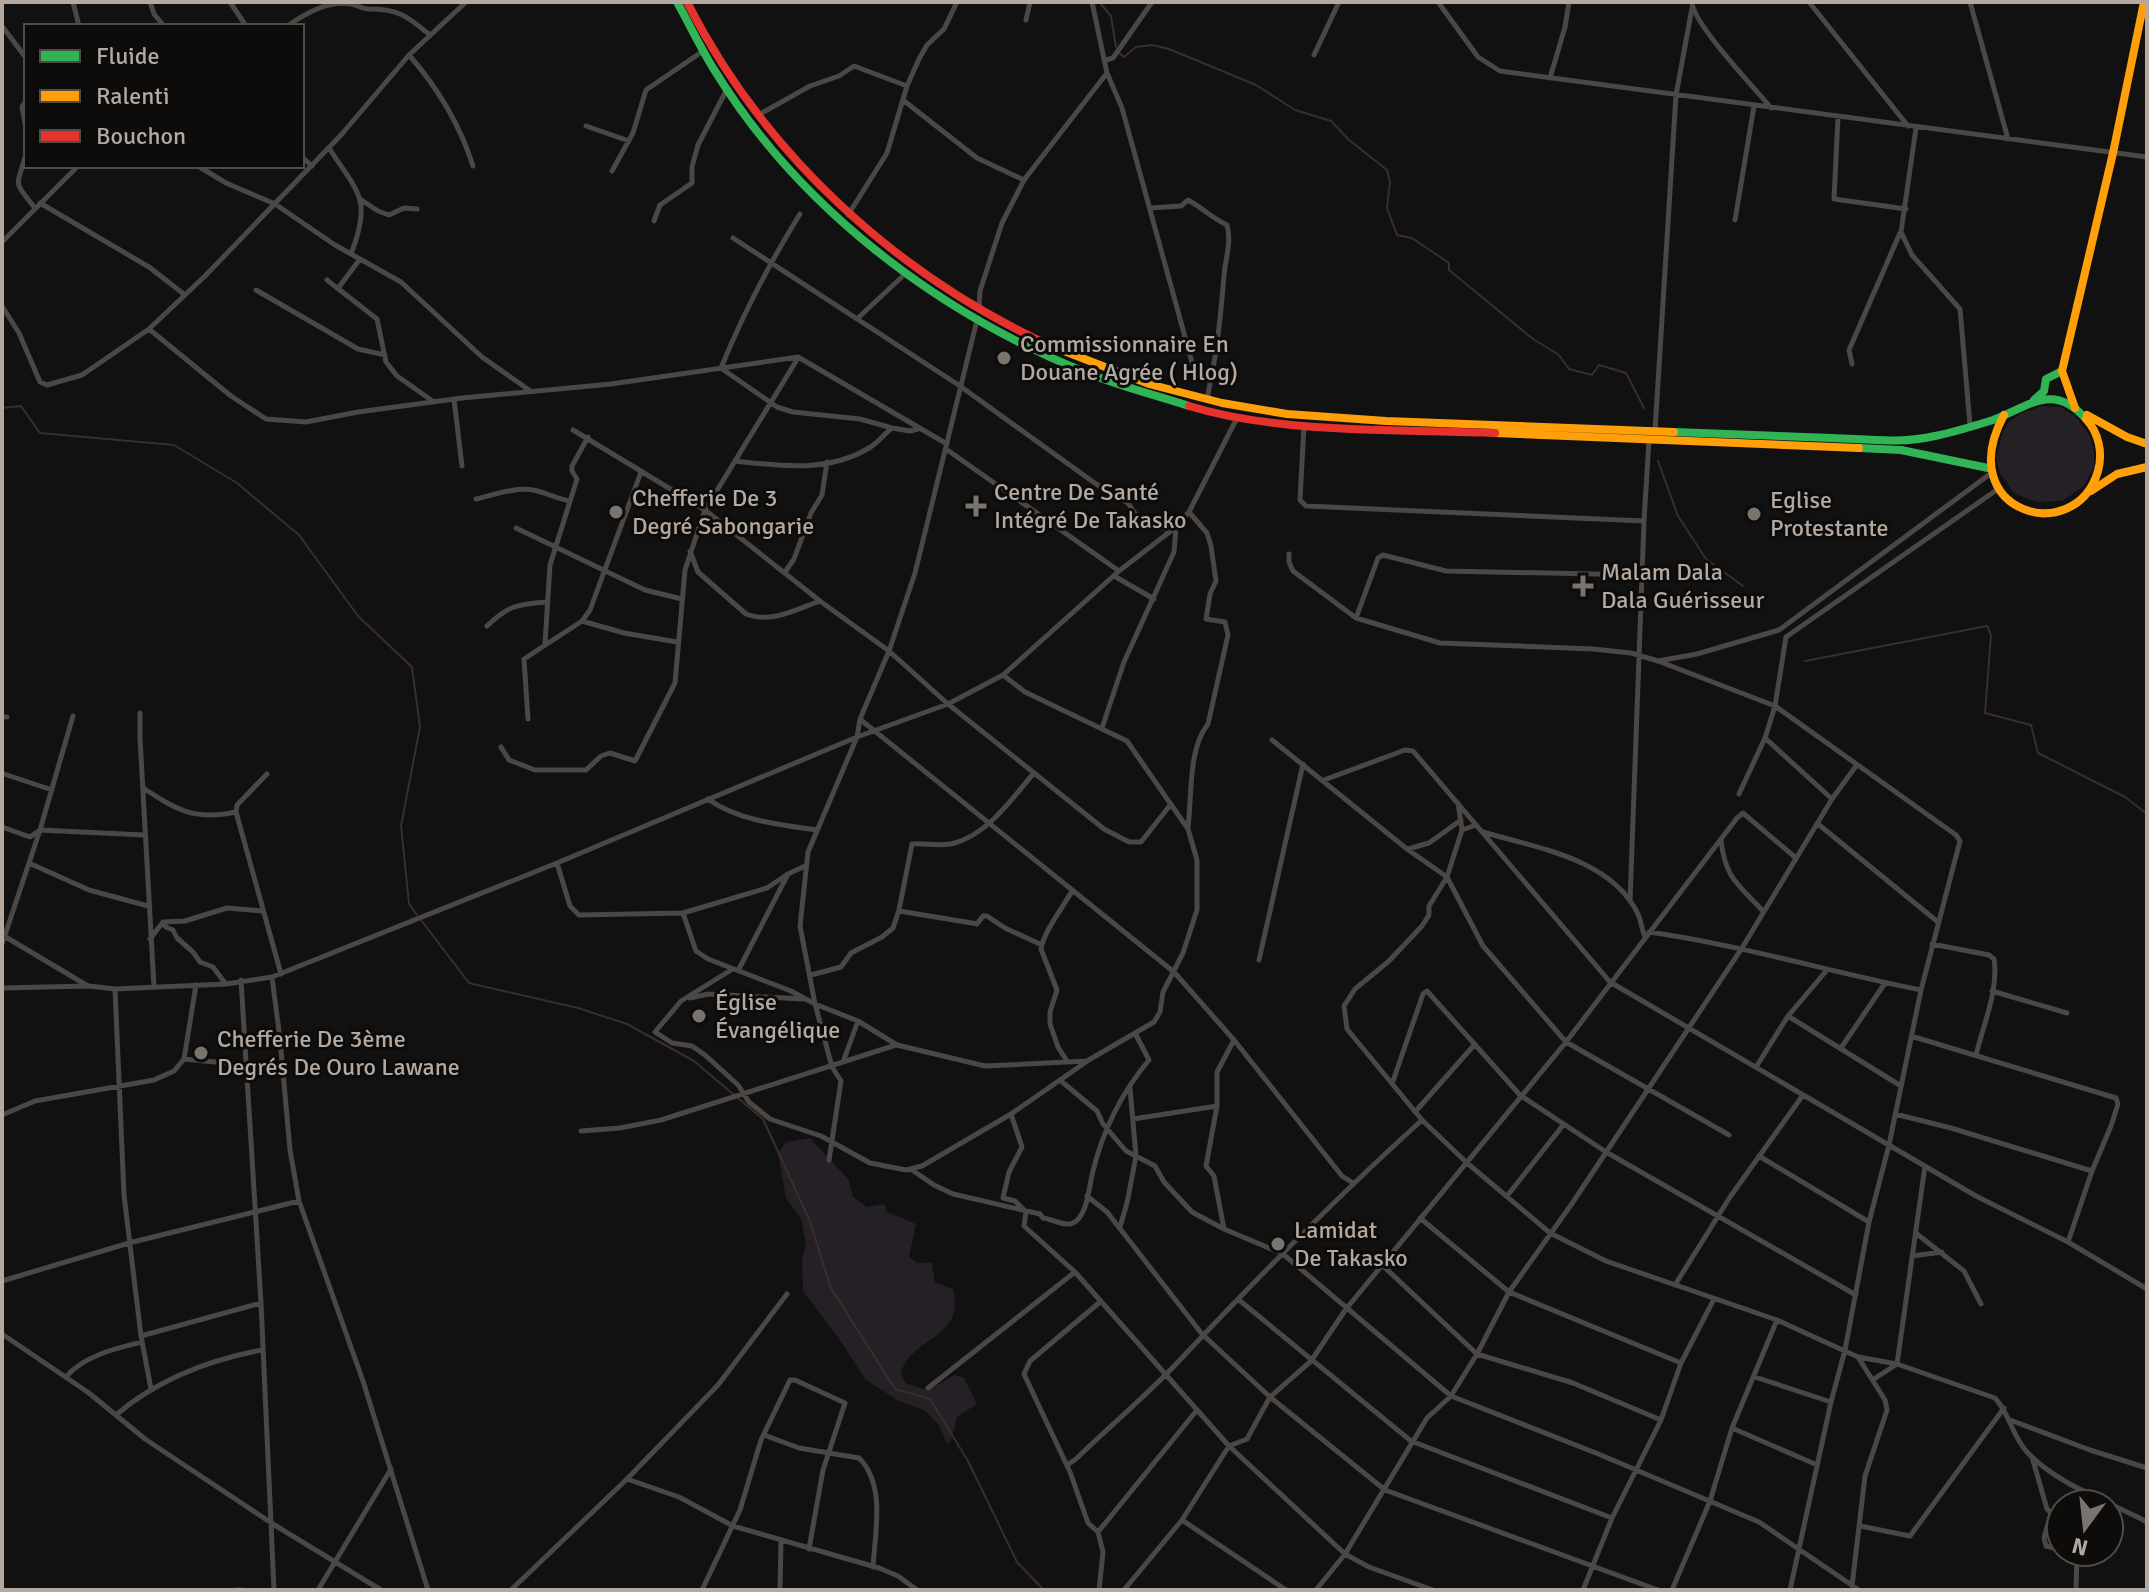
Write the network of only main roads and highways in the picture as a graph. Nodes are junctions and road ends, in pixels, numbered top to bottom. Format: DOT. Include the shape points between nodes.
graph roads {
  1 [pos="677,2"];
  2 [pos="687,2"];
  3 [pos="2144,2"];
  4 [pos="978,314"];
  5 [pos="2062,371"];
  6 [pos="2034,400"];
  7 [pos="2077,409"];
  8 [pos="2004,415"];
  9 [pos="2147,444"];
  10 [pos="2147,467"];
  11 [pos="1989,471"];
  12 [pos="2090,491"];
  1 -- 4 [label="main road" via="727,89 802,182 906,273"];
  2 -- 4 [label="main road" via="795,161 848,216"];
  3 -- 5 [label="main road"];
  4 -- 8 [label="main road" via="1130,379 1253,409 1330,417 1904,440"];
  4 -- 11 [label="main road" via="1033,350 1090,374 1237,418 1901,450"];
  5 -- 6 [label="main road" via="2046,379 2044,391"];
  5 -- 7 [label="main road"];
  6 -- 7 [label="main road"];
  6 -- 8 [label="main road"];
  7 -- 9 [label="main road"];
  7 -- 12 [label="main road" via="2094,427 2101,449 2100,471"];
  8 -- 11 [label="main road" via="1992,432"];
  10 -- 12 [label="main road" via="2117,474"];
  11 -- 12 [label="main road" via="2013,504 2034,512 2064,510"];
}
